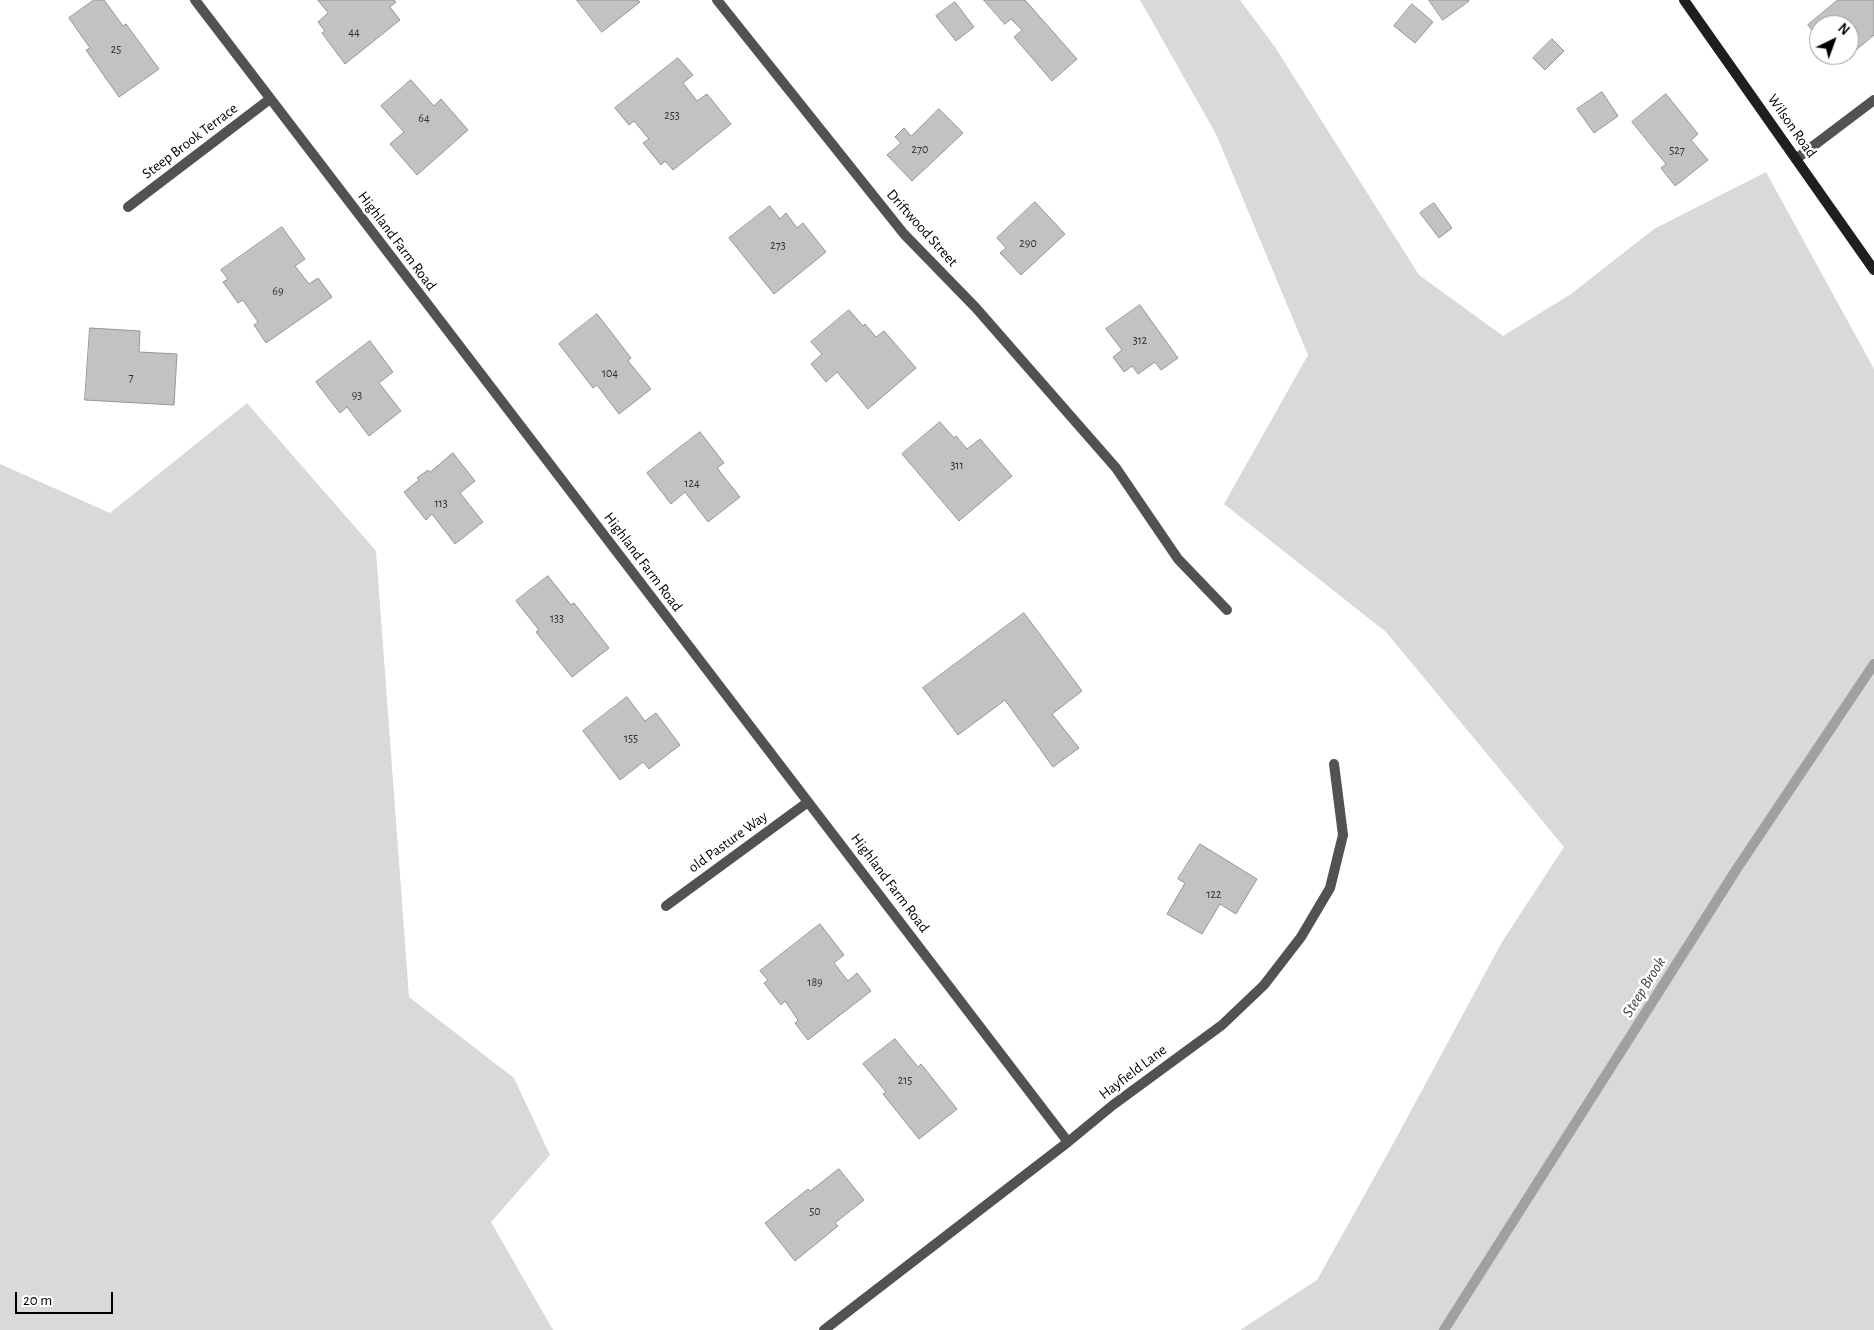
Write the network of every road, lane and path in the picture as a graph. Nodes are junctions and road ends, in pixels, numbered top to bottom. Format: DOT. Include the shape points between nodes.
graph roads {
  1 [pos="195,0"];
  2 [pos="717,0"];
  3 [pos="1684,0"];
  4 [pos="270,99"];
  5 [pos="1874,100"];
  6 [pos="1796,159"];
  7 [pos="128,207"];
  8 [pos="1874,270"];
  9 [pos="1227,610"];
  10 [pos="1334,764"];
  11 [pos="808,802"];
  12 [pos="666,906"];
  13 [pos="1068,1142"];
  14 [pos="824,1330"];
  1 -- 4 [label="street, Highland Farm Road"];
  2 -- 9 [label="street, Driftwood Street" via="904,234 976,308 1116,468 1178,559"];
  3 -- 6 [label="main road, Wilson Road"];
  4 -- 7 [label="street, Steep Brook Terrace"];
  4 -- 11 [label="street, Highland Farm Road"];
  5 -- 6 [label="street"];
  6 -- 8 [label="main road, Wilson Road"];
  10 -- 13 [label="street, Hayfield Lane" via="1343,835 1330,888 1301,937 1264,985 1222,1026"];
  11 -- 12 [label="street, old Pasture Way"];
  11 -- 13 [label="street, Highland Farm Road"];
  13 -- 14 [label="street, Hayfield Lane"];
}
